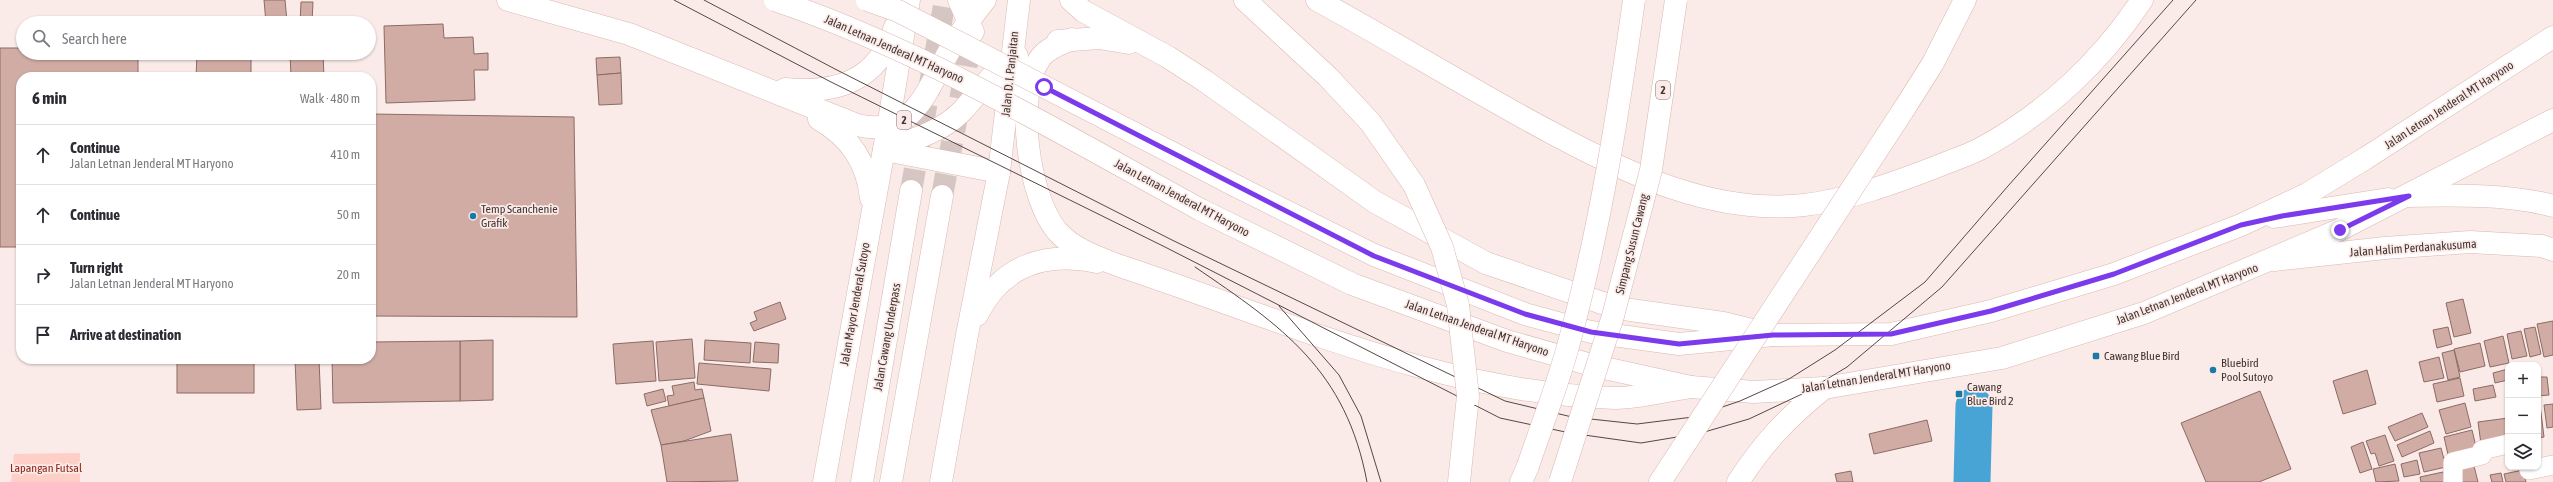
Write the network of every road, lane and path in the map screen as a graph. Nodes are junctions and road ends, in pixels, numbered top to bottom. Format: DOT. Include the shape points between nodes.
graph roads {
  1 [pos="508,0"];
  2 [pos="775,0"];
  3 [pos="867,0"];
  4 [pos="899,0"];
  5 [pos="909,0"];
  6 [pos="960,0"];
  7 [pos="985,0"];
  8 [pos="1019,0"];
  9 [pos="1071,0"];
  10 [pos="1089,0"];
  11 [pos="1245,0"];
  12 [pos="1317,0"];
  13 [pos="1634,0"];
  14 [pos="1676,0"];
  15 [pos="1965,0"];
  16 [pos="2142,0"];
  17 [pos="968,21"];
  18 [pos="1125,35"];
  19 [pos="2553,37"];
  20 [pos="1072,39"];
  21 [pos="1168,57"];
  22 [pos="1010,59"];
  23 [pos="988,79"];
  24 [pos="768,88"];
  25 [pos="2553,120"];
  26 [pos="888,127"];
  27 [pos="1002,148"];
  28 [pos="884,150"];
  29 [pos="999,172"];
  30 [pos="911,191"];
  31 [pos="942,196"];
  32 [pos="2409,196"];
  33 [pos="2553,206"];
  34 [pos="873,208"];
  35 [pos="2241,225"];
  36 [pos="2553,250"];
  37 [pos="2272,261"];
  38 [pos="1120,266"];
  39 [pos="967,335"];
  40 [pos="1773,335"];
  41 [pos="1691,387"];
  42 [pos="1824,388"];
  43 [pos="2505,444"];
  44 [pos="2553,465"];
  45 [pos="2530,473"];
  46 [pos="1524,474"];
  47 [pos="824,482"];
  48 [pos="862,482"];
  49 [pos="892,482"];
  50 [pos="941,482"];
  51 [pos="1459,482"];
  52 [pos="1560,482"];
  53 [pos="1660,482"];
  54 [pos="1738,482"];
  55 [pos="2453,482"];
  1 -- 24 [label="main road, 2" via="629,34"];
  2 -- 41 [label="main road, Jalan Letnan Jenderal MT Haryono, bridge" via="827,18 958,77 1201,210 1352,284 1507,341 1595,366"];
  3 -- 40 [label="main road, Jalan Letnan Jenderal MT Haryono, bridge" via="898,11 1374,256 1525,314 1591,332 1679,344"];
  4 -- 24 [label="main road" via="896,21 884,54 861,76 840,86 819,90"];
  5 -- 26 [label="main road"];
  6 -- 17 [label="main road"];
  7 -- 17 [label="main road, 2"];
  8 -- 22 [label="main road, Jalan D. I. Panjaitan"];
  9 -- 18 [label="main road" via="1083,11"];
  10 -- 18 [label="main road"];
  11 -- 51 [label="main road, bridge" via="1328,77 1370,122 1414,185 1442,247 1458,305 1468,396"];
  12 -- 16 [label="main road" via="1476,93 1606,162 1652,182 1697,195 1730,202 1782,206 1803,205 1863,192 1910,177 1978,150 2020,126 2060,94 2112,42"];
  13 -- 46 [label="main road, bridge" via="1610,165 1581,295 1570,340"];
  14 -- 52 [label="main road, Simpang Susun Cawang / 2, bridge" via="1651,170 1613,316"];
  15 -- 53 [label="main road, bridge" via="1933,63 1904,109"];
  17 -- 23 [label="main road"];
  17 -- 26 [label="main road, 2" via="919,106 904,120"];
  18 -- 21 [label="main road"];
  19 -- 35 [label="main road, Jalan Letnan Jenderal MT Haryono" via="2470,93 2307,194"];
  20 -- 21 [label="main road" via="1114,39"];
  20 -- 22 [label="main road" via="1040,43"];
  20 -- 38 [label="main road" via="1052,47 1035,66 1028,106 1030,159 1040,198 1056,230 1081,250"];
  21 -- 40 [label="main road" via="1375,202 1486,263 1616,308 1723,323"];
  22 -- 23 [label="main road"];
  22 -- 27 [label="main road, Jalan D. I. Panjaitan"];
  23 -- 27 [label="main road" via="997,112"];
  23 -- 28 [label="main road" via="952,120 931,132"];
  24 -- 26 [label="main road, 2" via="857,125"];
  24 -- 34 [label="main road" via="834,128 850,143 867,175"];
  25 -- 32 [label="main road, Jalan Letnan Jenderal MT Haryono"];
  26 -- 28 [label="main road, Jalan Mayor Jenderal Sutoyo"];
  27 -- 29 [label="main road"];
  28 -- 29 [label="main road"];
  28 -- 34 [label="main road, Jalan Mayor Jenderal Sutoyo"];
  29 -- 39 [label="main road"];
  30 -- 48 [label="main road, Jalan Cawang Underpass"];
  31 -- 49 [label="main road"];
  32 -- 33 [label="main road" via="2535,201"];
  32 -- 35 [label="main road"];
  32 -- 37 [label="main road, Jalan Letnan Jenderal MT Haryono"];
  34 -- 47 [label="main road, Jalan Mayor Jenderal Sutoyo"];
  35 -- 40 [label="main road, Jalan Letnan Jenderal MT Haryono" via="2114,274 1988,312 1891,334"];
  36 -- 37 [label="main road, Jalan Halim Perdanakusuma" via="2542,246 2470,242 2385,248"];
  37 -- 42 [label="main road, Jalan Letnan Jenderal MT Haryono" via="2144,313 2002,358"];
  38 -- 39 [label="main road" via="1069,259 1032,264 1017,270 1006,276 990,292"];
  38 -- 41 [label="main road" via="1404,363 1505,386 1618,398"];
  39 -- 50 [label="main road"];
  41 -- 42 [label="main road, Jalan Letnan Jenderal MT Haryono" via="1754,392"];
  42 -- 54 [label="main road" via="1786,420"];
  43 -- 55 [label="street" via="2486,447 2482,450 2482,455 2453,462"];
  44 -- 45 [label="street"];
}
